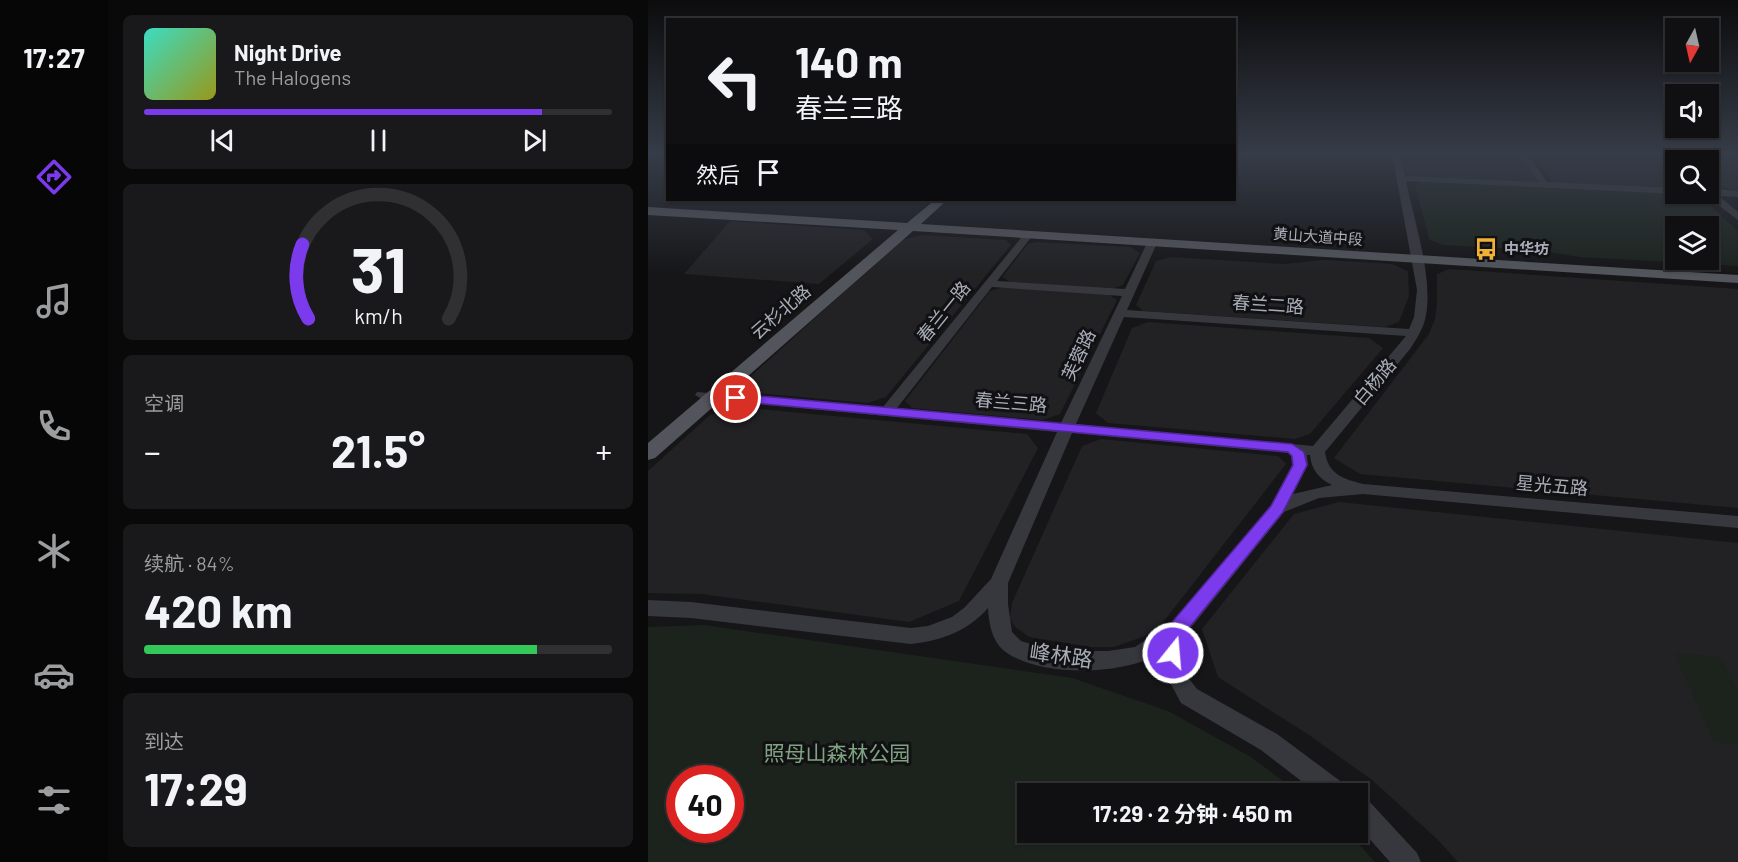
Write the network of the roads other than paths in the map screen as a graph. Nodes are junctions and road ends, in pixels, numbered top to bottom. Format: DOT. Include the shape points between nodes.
graph roads {
  1 [pos="1404,193"];
  2 [pos="929,201"];
  3 [pos="940,201"];
  4 [pos="1719,201"];
  5 [pos="648,206"];
  6 [pos="648,211"];
  7 [pos="1738,217"];
  8 [pos="905,225"];
  9 [pos="1028,235"];
  10 [pos="1152,243"];
  11 [pos="1416,256"];
  12 [pos="1738,271"];
  13 [pos="1738,279"];
  14 [pos="990,284"];
  15 [pos="1129,293"];
  16 [pos="1120,312"];
  17 [pos="1414,333"];
  18 [pos="708,395"];
  19 [pos="887,411"];
  20 [pos="1067,428"];
  21 [pos="648,442"];
  22 [pos="1292,448"];
  23 [pos="1317,451"];
  24 [pos="648,454"];
  25 [pos="1363,489"];
  26 [pos="1278,508"];
  27 [pos="1738,522"];
  28 [pos="999,583"];
  29 [pos="648,608"];
  30 [pos="1180,627"];
  31 [pos="1323,783"];
  32 [pos="1368,819"];
  33 [pos="1408,862"];
  1 -- 11 [label="street, 白杨路"];
  2 -- 8 [label="main road, 云杉北路"];
  3 -- 8 [label="main road, 云杉北路"];
  4 -- 7 [label="street"];
  5 -- 8 [label="main road"];
  6 -- 8 [label="main road"];
  8 -- 9 [label="main road, 黄山大道中段"];
  8 -- 11 [label="main road, 黄山大道中段"];
  8 -- 18 [label="main road, 云杉北路"];
  9 -- 10 [label="main road, 黄山大道中段"];
  9 -- 14 [label="street, 春兰一路"];
  10 -- 11 [label="main road, 黄山大道中段"];
  10 -- 15 [label="street, 芙蓉路"];
  11 -- 12 [label="main road, 黄山大道中段"];
  11 -- 13 [label="main road, 黄山大道中段"];
  11 -- 17 [label="street, 白杨路" via="1423,300"];
  14 -- 15 [label="street"];
  14 -- 19 [label="street, 春兰一路"];
  15 -- 16 [label="street, 芙蓉路"];
  16 -- 17 [label="street, 春兰二路"];
  16 -- 20 [label="street, 芙蓉路"];
  17 -- 23 [label="street, 白杨路"];
  18 -- 19 [label="street, 春兰三路"];
  18 -- 21 [label="main road, 云杉北路"];
  18 -- 24 [label="main road, 云杉北路"];
  19 -- 20 [label="street, 春兰三路"];
  20 -- 22 [label="street, 春兰三路"];
  20 -- 28 [label="street, 芙蓉路"];
  22 -- 23 [label="street, 春兰三路"];
  22 -- 26 [label="street" via="1299,455 1300,465"];
  23 -- 25 [label="street" via="1319,467 1329,479"];
  25 -- 26 [label="street" via="1297,497"];
  25 -- 27 [label="street, 星光五路"];
  26 -- 30 [label="street"];
  28 -- 29 [label="street" via="958,623 919,635"];
  28 -- 30 [label="street, 峰林路" via="1005,640 1026,652 1085,661 1119,660 1149,651"];
  30 -- 31 [label="street" via="1173,653 1175,675 1189,696 1269,742"];
  32 -- 33 [label="street"];
}
